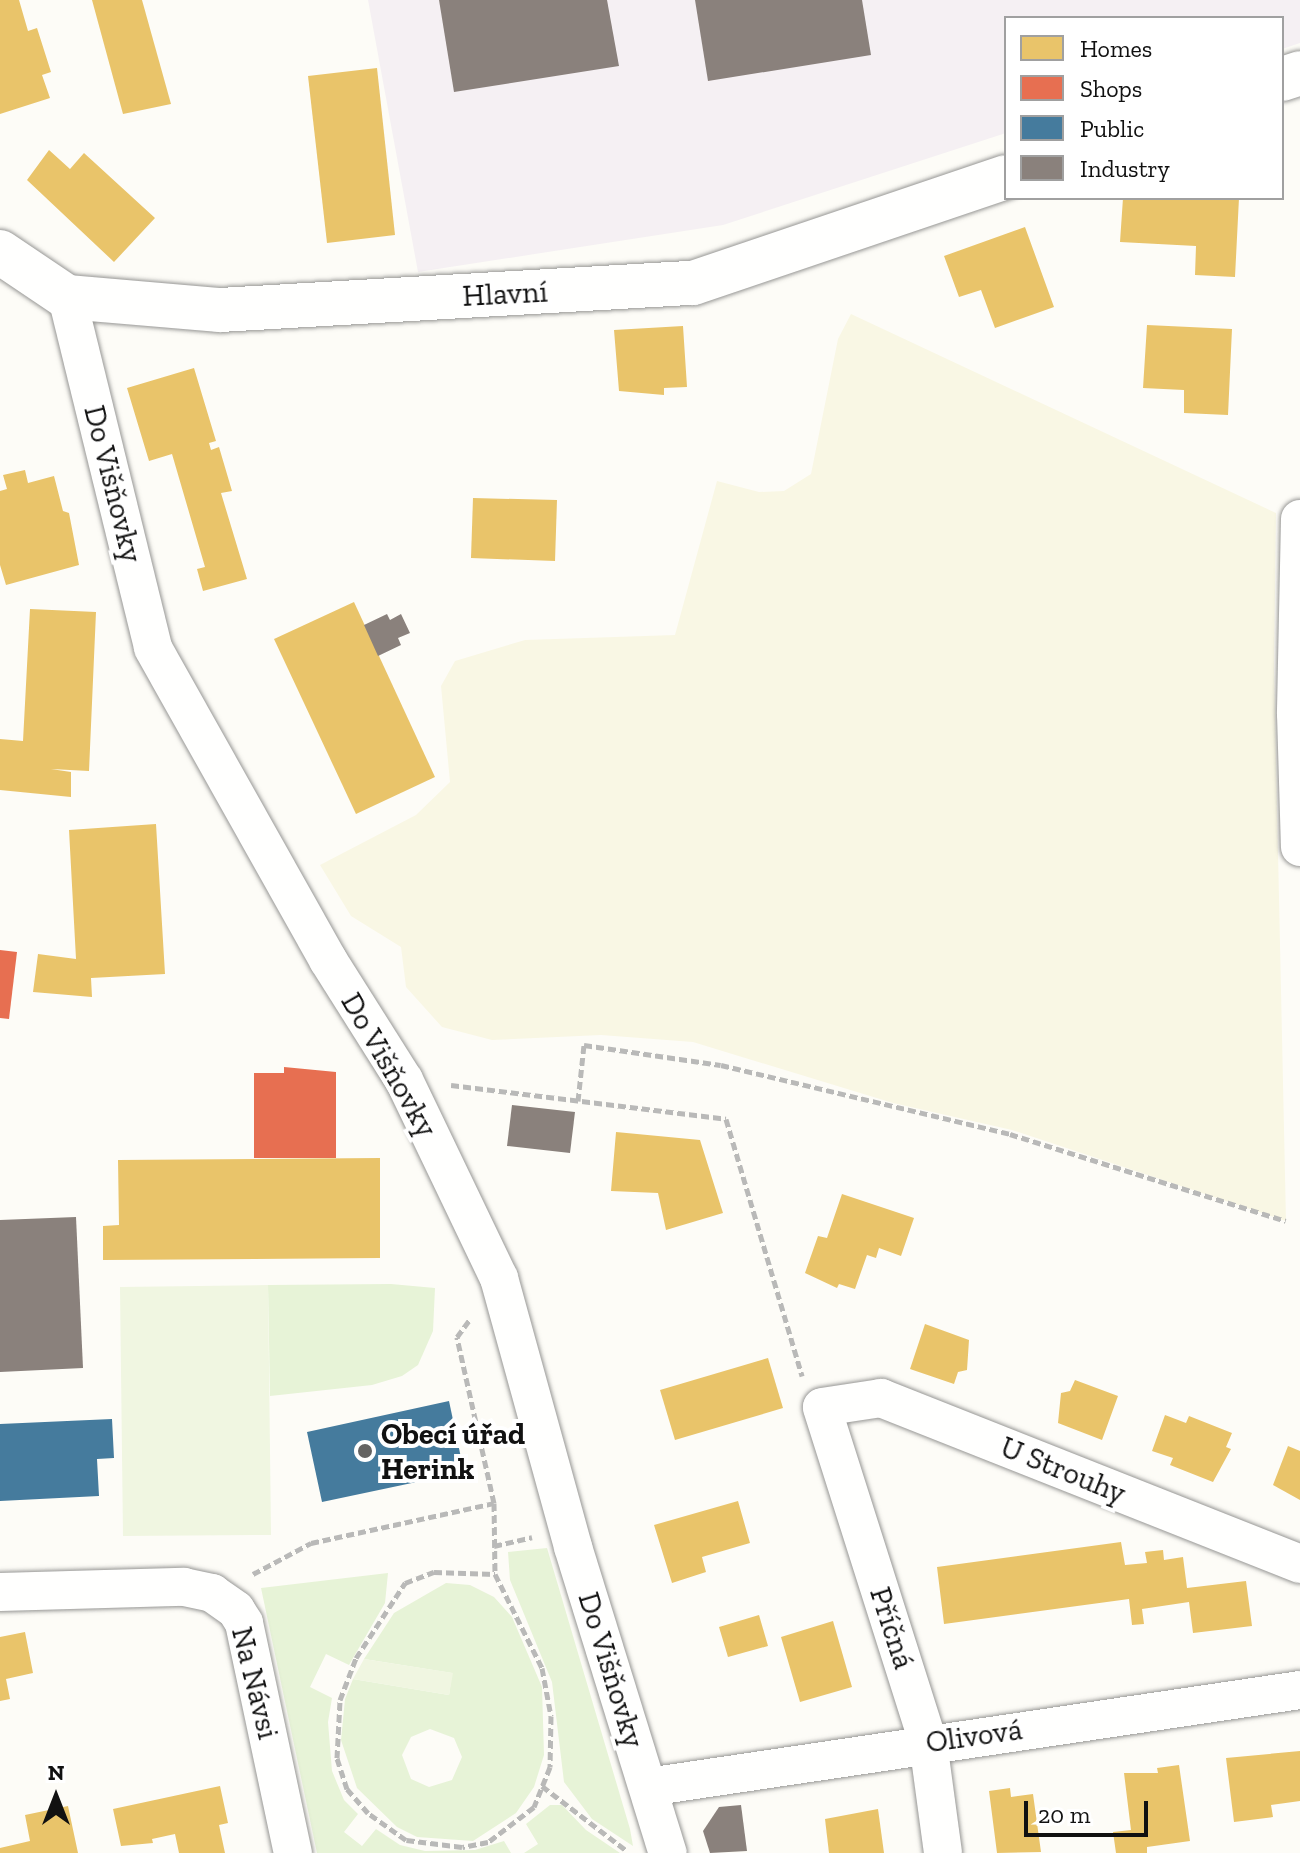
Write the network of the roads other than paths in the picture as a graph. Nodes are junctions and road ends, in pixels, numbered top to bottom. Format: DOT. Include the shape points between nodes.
graph roads {
  1 [pos="1004,178"];
  2 [pos="0,252"];
  3 [pos="67,297"];
  4 [pos="1300,519"];
  5 [pos="1300,847"];
  6 [pos="822,1407"];
  7 [pos="1300,1564"];
  8 [pos="0,1592"];
  9 [pos="1300,1690"];
  10 [pos="928,1742"];
  11 [pos="648,1787"];
  12 [pos="293,1853"];
  13 [pos="668,1853"];
  14 [pos="943,1853"];
  1 -- 3 [label="street, Hlavní" via="693,283 220,310"];
  2 -- 3 [label="street, Hlavní"];
  3 -- 11 [label="street, Do Višňovky" via="153,648 328,960 404,1080 499,1278 573,1547"];
  4 -- 5 [label="street"];
  6 -- 7 [label="street, U Strouhy" via="881,1398"];
  6 -- 10 [label="street, Příčná"];
  8 -- 12 [label="street, Na Návsi" via="184,1587 212,1593 244,1623"];
  9 -- 10 [label="street, Olivová"];
  10 -- 11 [label="street, Olivová"];
  10 -- 14 [label="street, Příčná"];
  11 -- 13 [label="street, Do Višňovky"];
}
